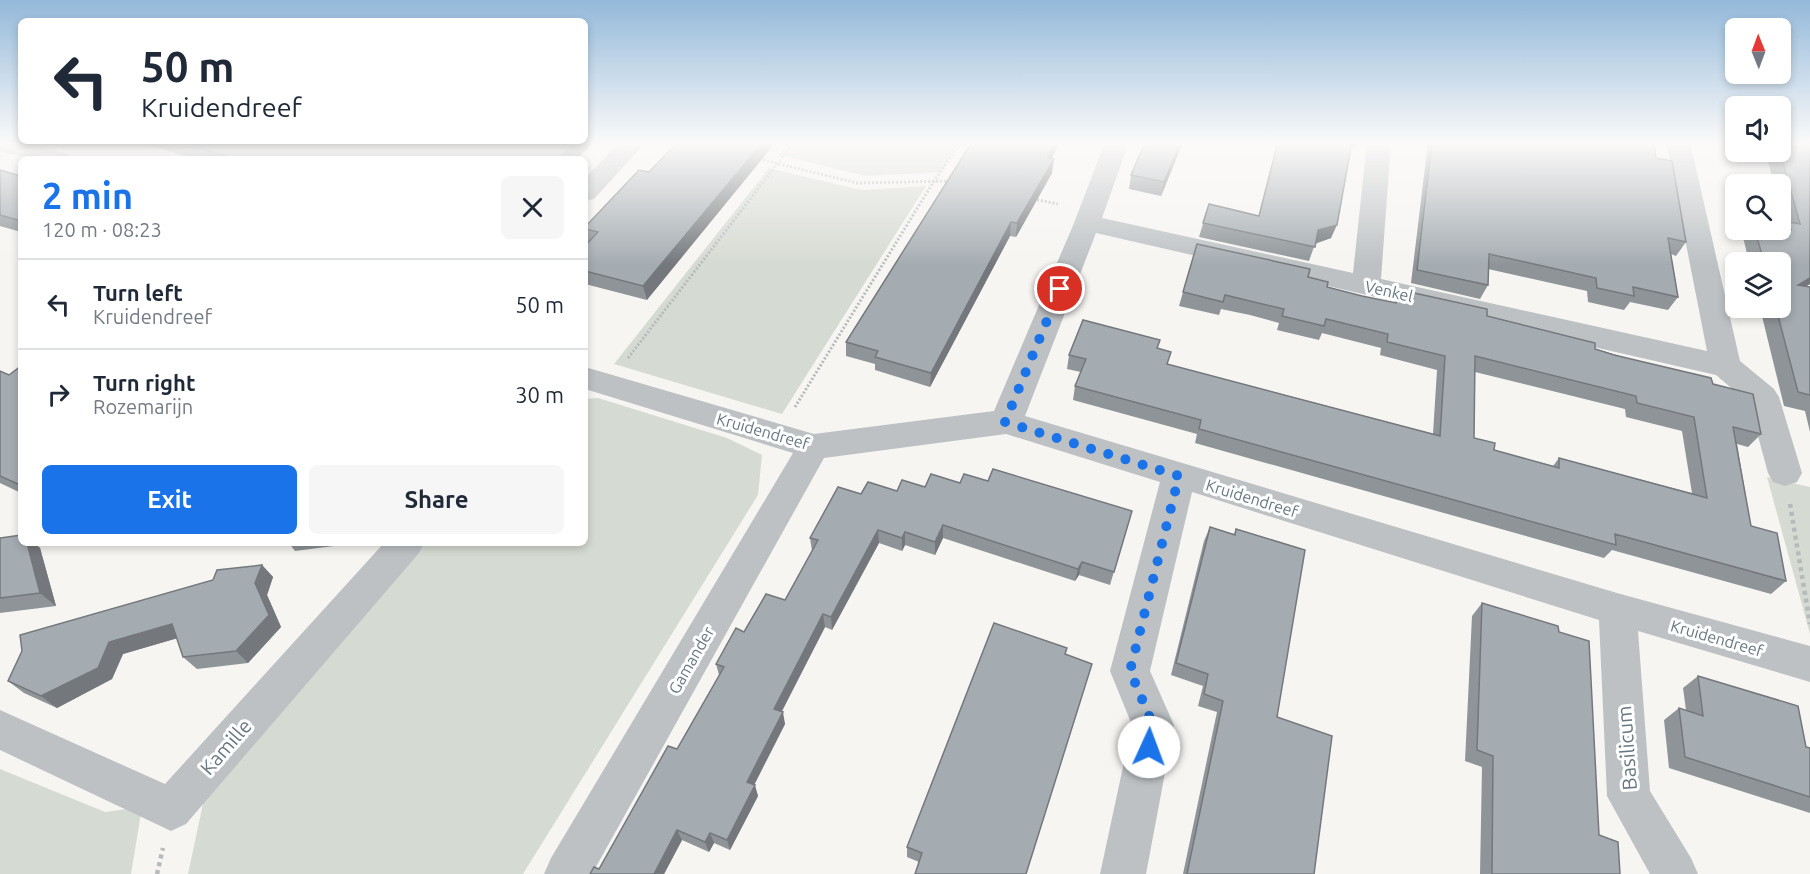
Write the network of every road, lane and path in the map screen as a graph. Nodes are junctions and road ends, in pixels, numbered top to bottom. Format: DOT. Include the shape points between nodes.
graph roads {
  1 [pos="934,182"];
  2 [pos="761,183"];
  3 [pos="856,183"];
  4 [pos="873,183"];
  5 [pos="955,183"];
  6 [pos="961,183"];
  7 [pos="1102,183"];
  8 [pos="1375,183"];
  9 [pos="1687,183"];
  10 [pos="1026,197"];
  11 [pos="1089,217"];
  12 [pos="1366,285"];
  13 [pos="1726,366"];
  14 [pos="596,381"];
  15 [pos="1005,422"];
  16 [pos="777,436"];
  17 [pos="814,447"];
  18 [pos="1785,473"];
  19 [pos="1179,476"];
  20 [pos="403,546"];
  21 [pos="1617,609"];
  22 [pos="1810,626"];
  23 [pos="1810,664"];
  24 [pos="0,729"];
  25 [pos="567,874"];
  26 [pos="1123,874"];
  27 [pos="1675,874"];
  1 -- 16 [label="path"];
  2 -- 14 [label="path"];
  3 -- 4 [label="path"];
  5 -- 6 [label="path"];
  7 -- 11 [label="street"];
  8 -- 12 [label="street"];
  9 -- 13 [label="street"];
  10 -- 11 [label="path"];
  11 -- 12 [label="street, Venkel"];
  11 -- 15 [label="street"];
  12 -- 13 [label="street, Venkel"];
  13 -- 18 [label="street, Venkel" via="1763,397"];
  14 -- 16 [label="street, Kruidendreef"];
  15 -- 17 [label="street, Kruidendreef"];
  15 -- 19 [label="street, Kruidendreef"];
  16 -- 17 [label="street, Kruidendreef"];
  17 -- 25 [label="street, Gamander"];
  18 -- 22 [label="path"];
  19 -- 21 [label="street, Kruidendreef"];
  19 -- 26 [label="street" via="1130,671 1153,725"];
  20 -- 24 [label="street, Kamille" via="171,809"];
  21 -- 23 [label="street, Kruidendreef"];
  21 -- 27 [label="street, Basilicum" via="1629,796"];
}
